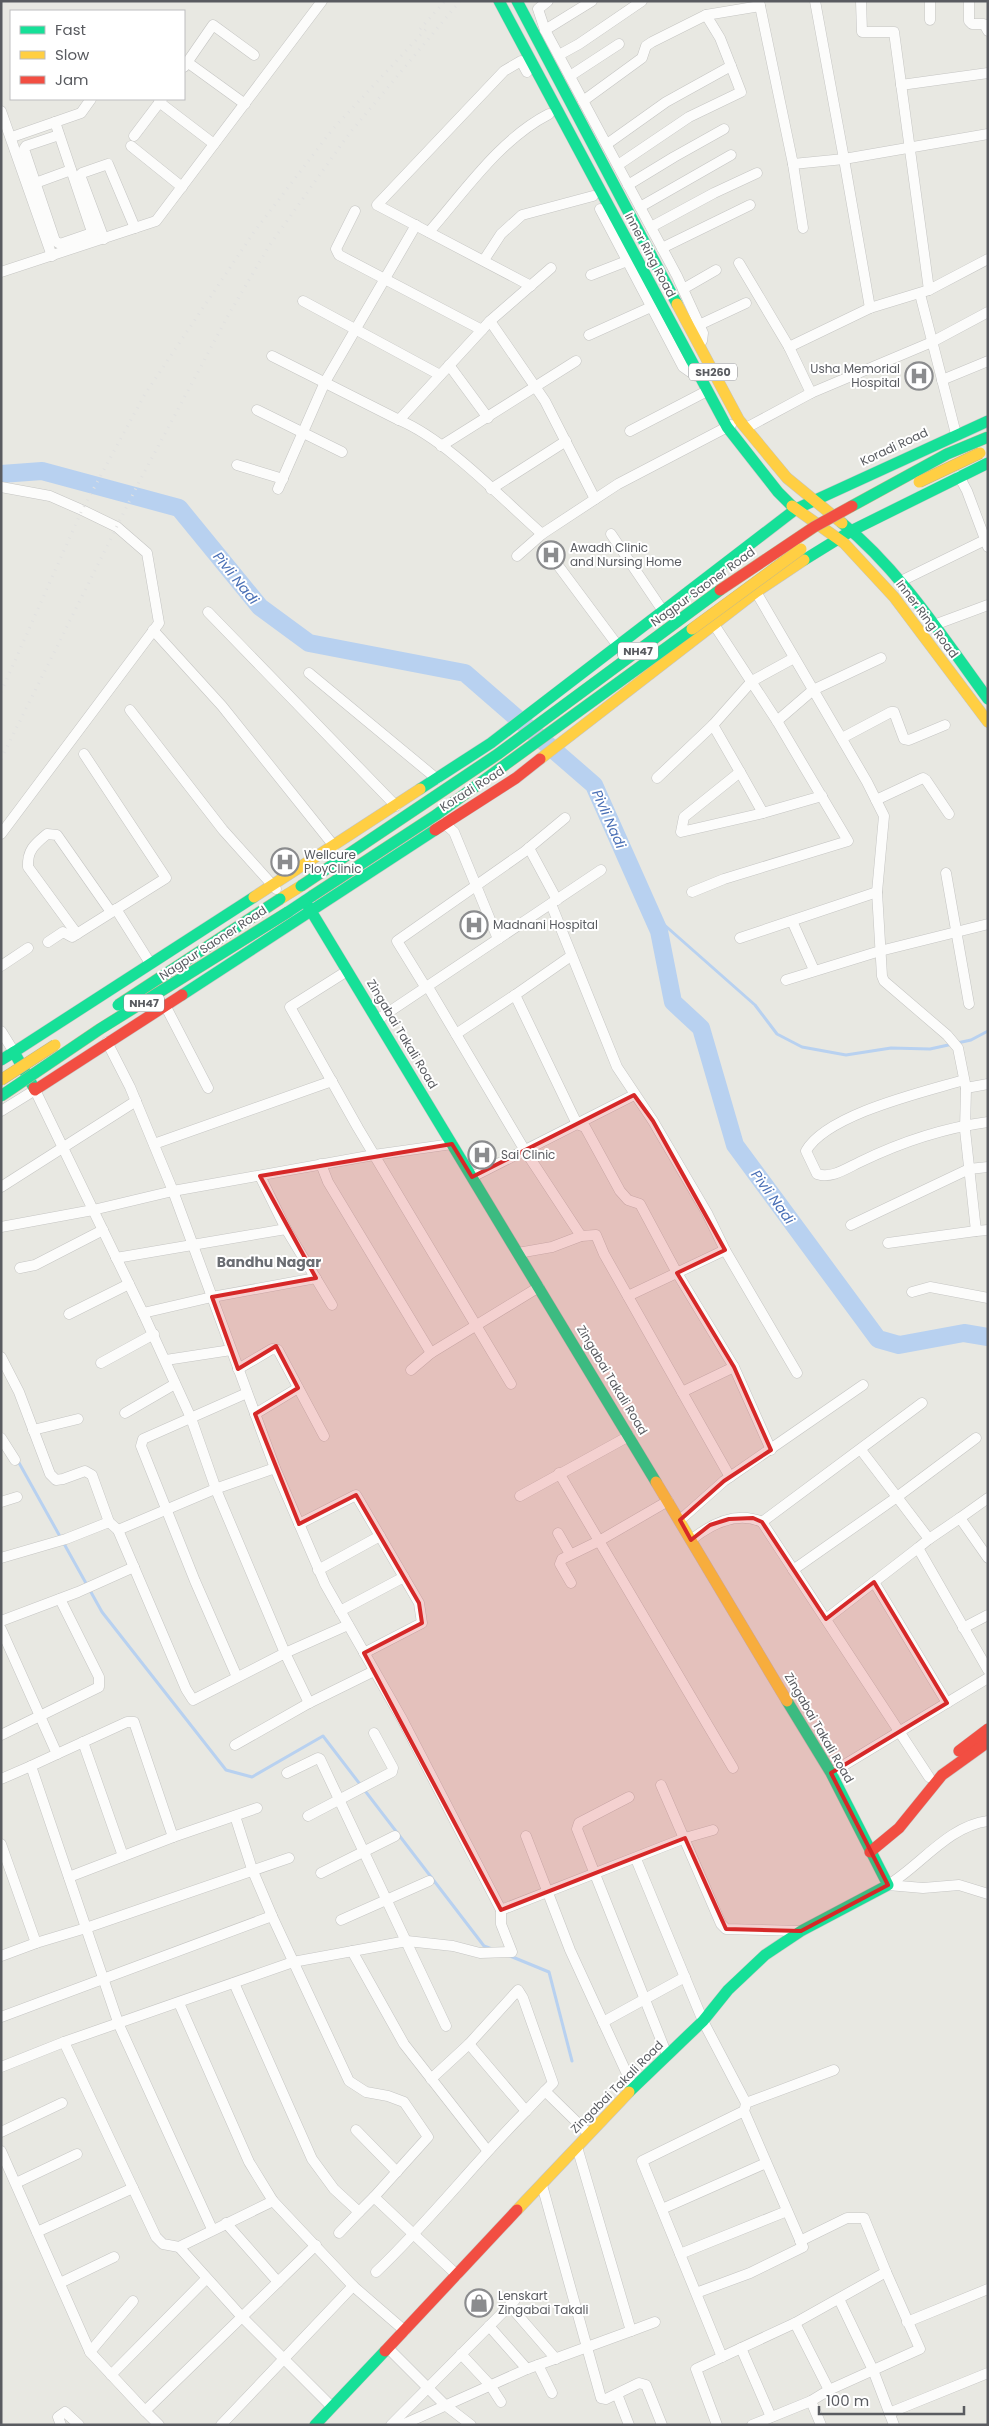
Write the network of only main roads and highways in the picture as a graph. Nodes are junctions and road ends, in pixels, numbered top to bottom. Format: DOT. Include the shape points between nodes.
graph roads {
  1 [pos="499,1"];
  2 [pos="517,1"];
  3 [pos="988,421"];
  4 [pos="961,432"];
  5 [pos="988,437"];
  6 [pos="988,450"];
  7 [pos="988,463"];
  8 [pos="813,500"];
  9 [pos="796,509"];
  10 [pos="779,522"];
  11 [pos="850,531"];
  12 [pos="837,539"];
  13 [pos="811,555"];
  14 [pos="583,672"];
  15 [pos="988,699"];
  16 [pos="611,702"];
  17 [pos="988,722"];
  18 [pos="291,874"];
  19 [pos="300,887"];
  20 [pos="309,903"];
  21 [pos="288,912"];
  22 [pos="14,1052"];
  23 [pos="1,1060"];
  24 [pos="1,1080"];
  25 [pos="1,1096"];
  26 [pos="988,1729"];
  27 [pos="988,1742"];
  28 [pos="885,1839"];
  29 [pos="870,1852"];
  30 [pos="315,2425"];
  1 -- 9 [label="main road, Inner Ring Road / SH260" via="727,427 778,492"];
  2 -- 8 [label="main road, Inner Ring Road / SH260" via="742,424 787,478"];
  3 -- 4 [label="main road, Koradi Road"];
  4 -- 7 [label="main road"];
  4 -- 8 [label="main road, Koradi Road"];
  5 -- 19 [label="main road, Nagpur Saoner Road / NH47, bridge" via="947,454 814,527 744,573 498,754"];
  6 -- 20 [label="main road, NH47, bridge" via="881,501 817,538 491,777"];
  7 -- 11 [label="main road"];
  8 -- 9 [label="main road, Koradi Road"];
  8 -- 11 [label="main road, SH260"];
  9 -- 10 [label="main road"];
  9 -- 12 [label="main road, SH260"];
  10 -- 13 [label="main road"];
  10 -- 14 [label="main road"];
  11 -- 12 [label="main road, Koradi Road"];
  11 -- 15 [label="main road, Inner Ring Road / SH260" via="865,542 899,582"];
  12 -- 13 [label="main road, Koradi Road"];
  12 -- 17 [label="main road, Inner Ring Road / SH260" via="894,597"];
  13 -- 16 [label="main road, Koradi Road" via="756,592"];
  14 -- 16 [label="main road"];
  14 -- 18 [label="main road" via="491,743"];
  16 -- 20 [label="main road, Koradi Road" via="516,778"];
  18 -- 19 [label="main road"];
  18 -- 22 [label="main road"];
  19 -- 24 [label="main road, Nagpur Saoner Road / NH47, bridge"];
  20 -- 21 [label="main road, Koradi Road / NH47"];
  20 -- 22 [label="main road, Koradi Road" via="166,1007 35,1090"];
  20 -- 29 [label="main road, Zingabai Takali Road" via="831,1773"];
  21 -- 25 [label="main road, Nagpur Saoner Road / NH47, bridge" via="100,1029"];
  22 -- 23 [label="main road"];
  26 -- 28 [label="main road" via="929,1776 892,1823"];
  27 -- 28 [label="main road" via="942,1775 899,1828"];
  28 -- 29 [label="main road"];
  29 -- 30 [label="main road, Zingabai Takali Road" via="888,1886 765,1955 728,1990 703,2021 633,2087"];
}
